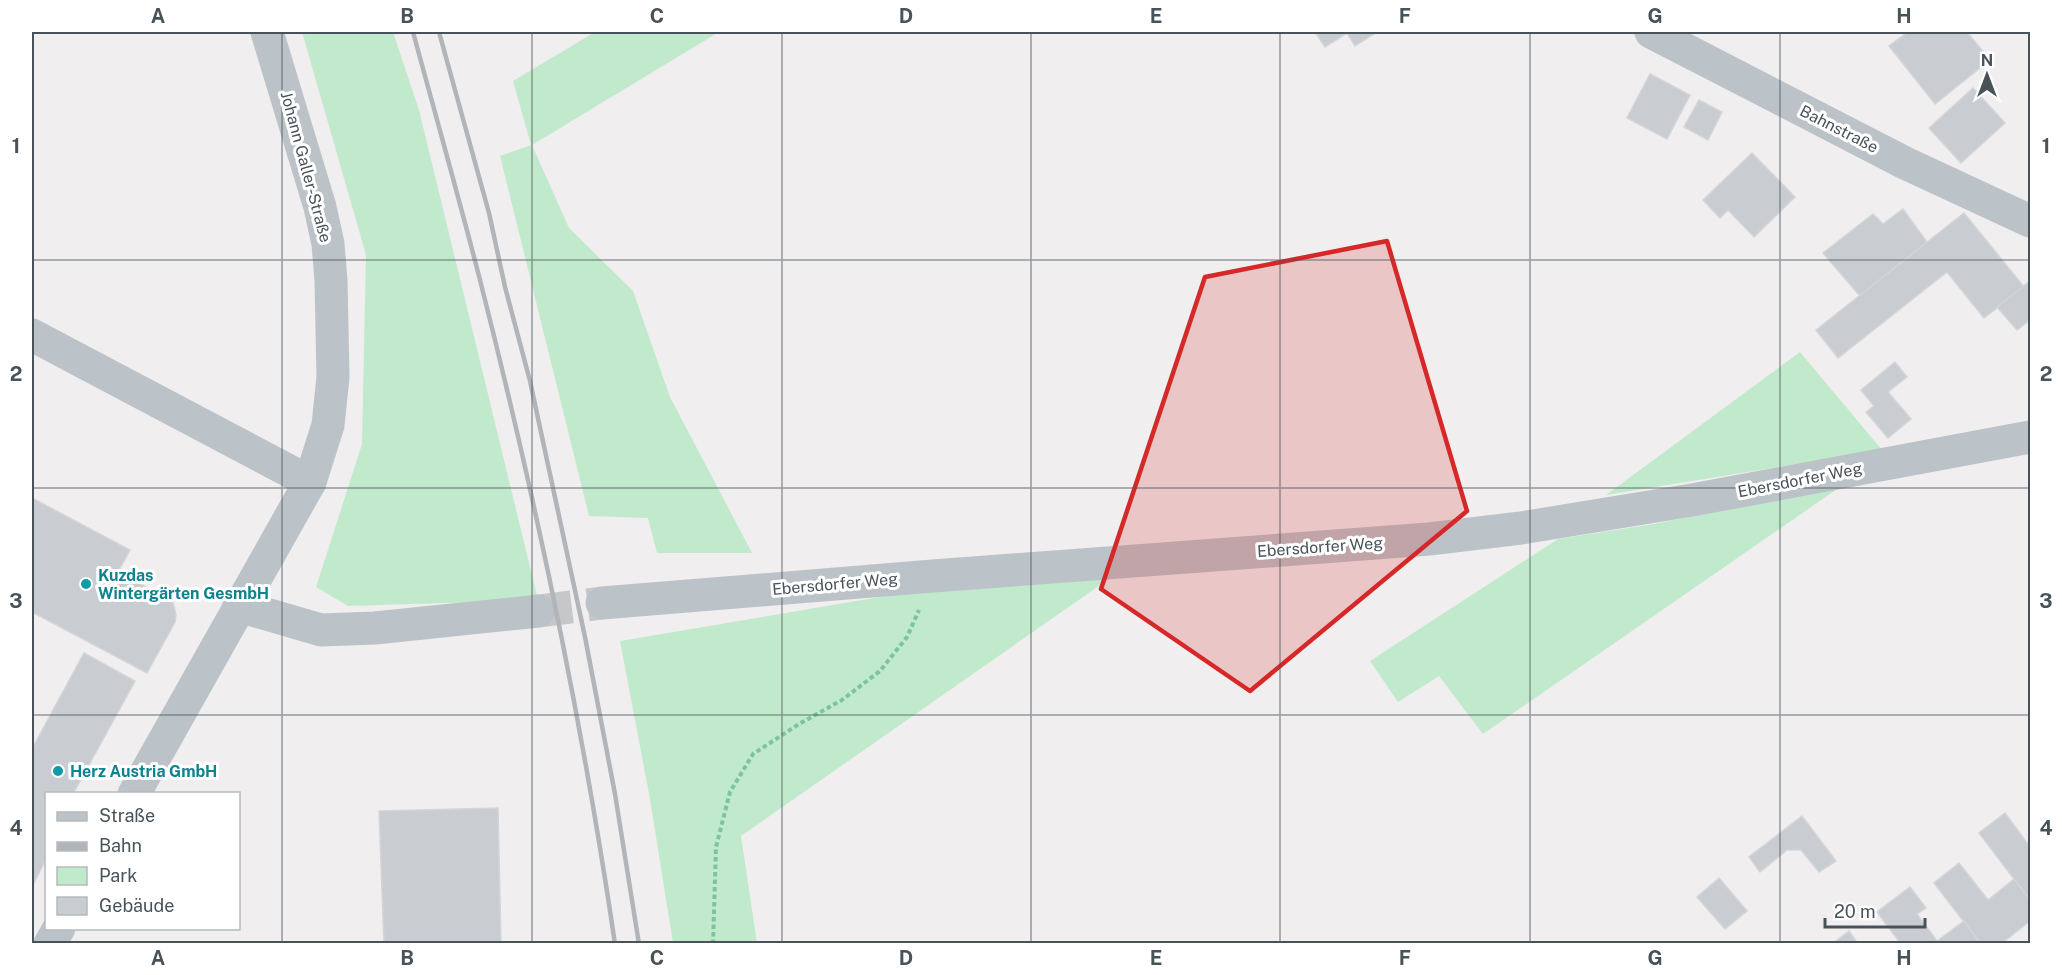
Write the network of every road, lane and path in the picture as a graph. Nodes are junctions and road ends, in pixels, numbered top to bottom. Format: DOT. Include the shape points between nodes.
graph roads {
  1 [pos="267,32"];
  2 [pos="1651,32"];
  3 [pos="2031,220"];
  4 [pos="32,335"];
  5 [pos="2031,438"];
  6 [pos="310,482"];
  7 [pos="933,576"];
  8 [pos="602,603"];
  9 [pos="239,606"];
  10 [pos="539,611"];
  11 [pos="135,792"];
  12 [pos="58,930"];
  13 [pos="50,944"];
  14 [pos="713,944"];
  1 -- 6 [label="street, Johann Galler-Straße" via="320,207 332,280 333,377 328,425"];
  2 -- 3 [label="street, Bahnstraße" via="1905,163"];
  4 -- 6 [label="street"];
  5 -- 7 [label="street, Ebersdorfer Weg" via="1692,501 1521,528 1429,539"];
  6 -- 9 [label="street, Johann Galler-Straße"];
  7 -- 8 [label="street, Ebersdorfer Weg"];
  7 -- 14 [label="path" via="907,637 880,671 842,700 753,754 730,792 716,847"];
  9 -- 10 [label="street" via="321,630"];
  9 -- 11 [label="street, Johann Galler-Straße"];
  12 -- 13 [label="street"];
}
